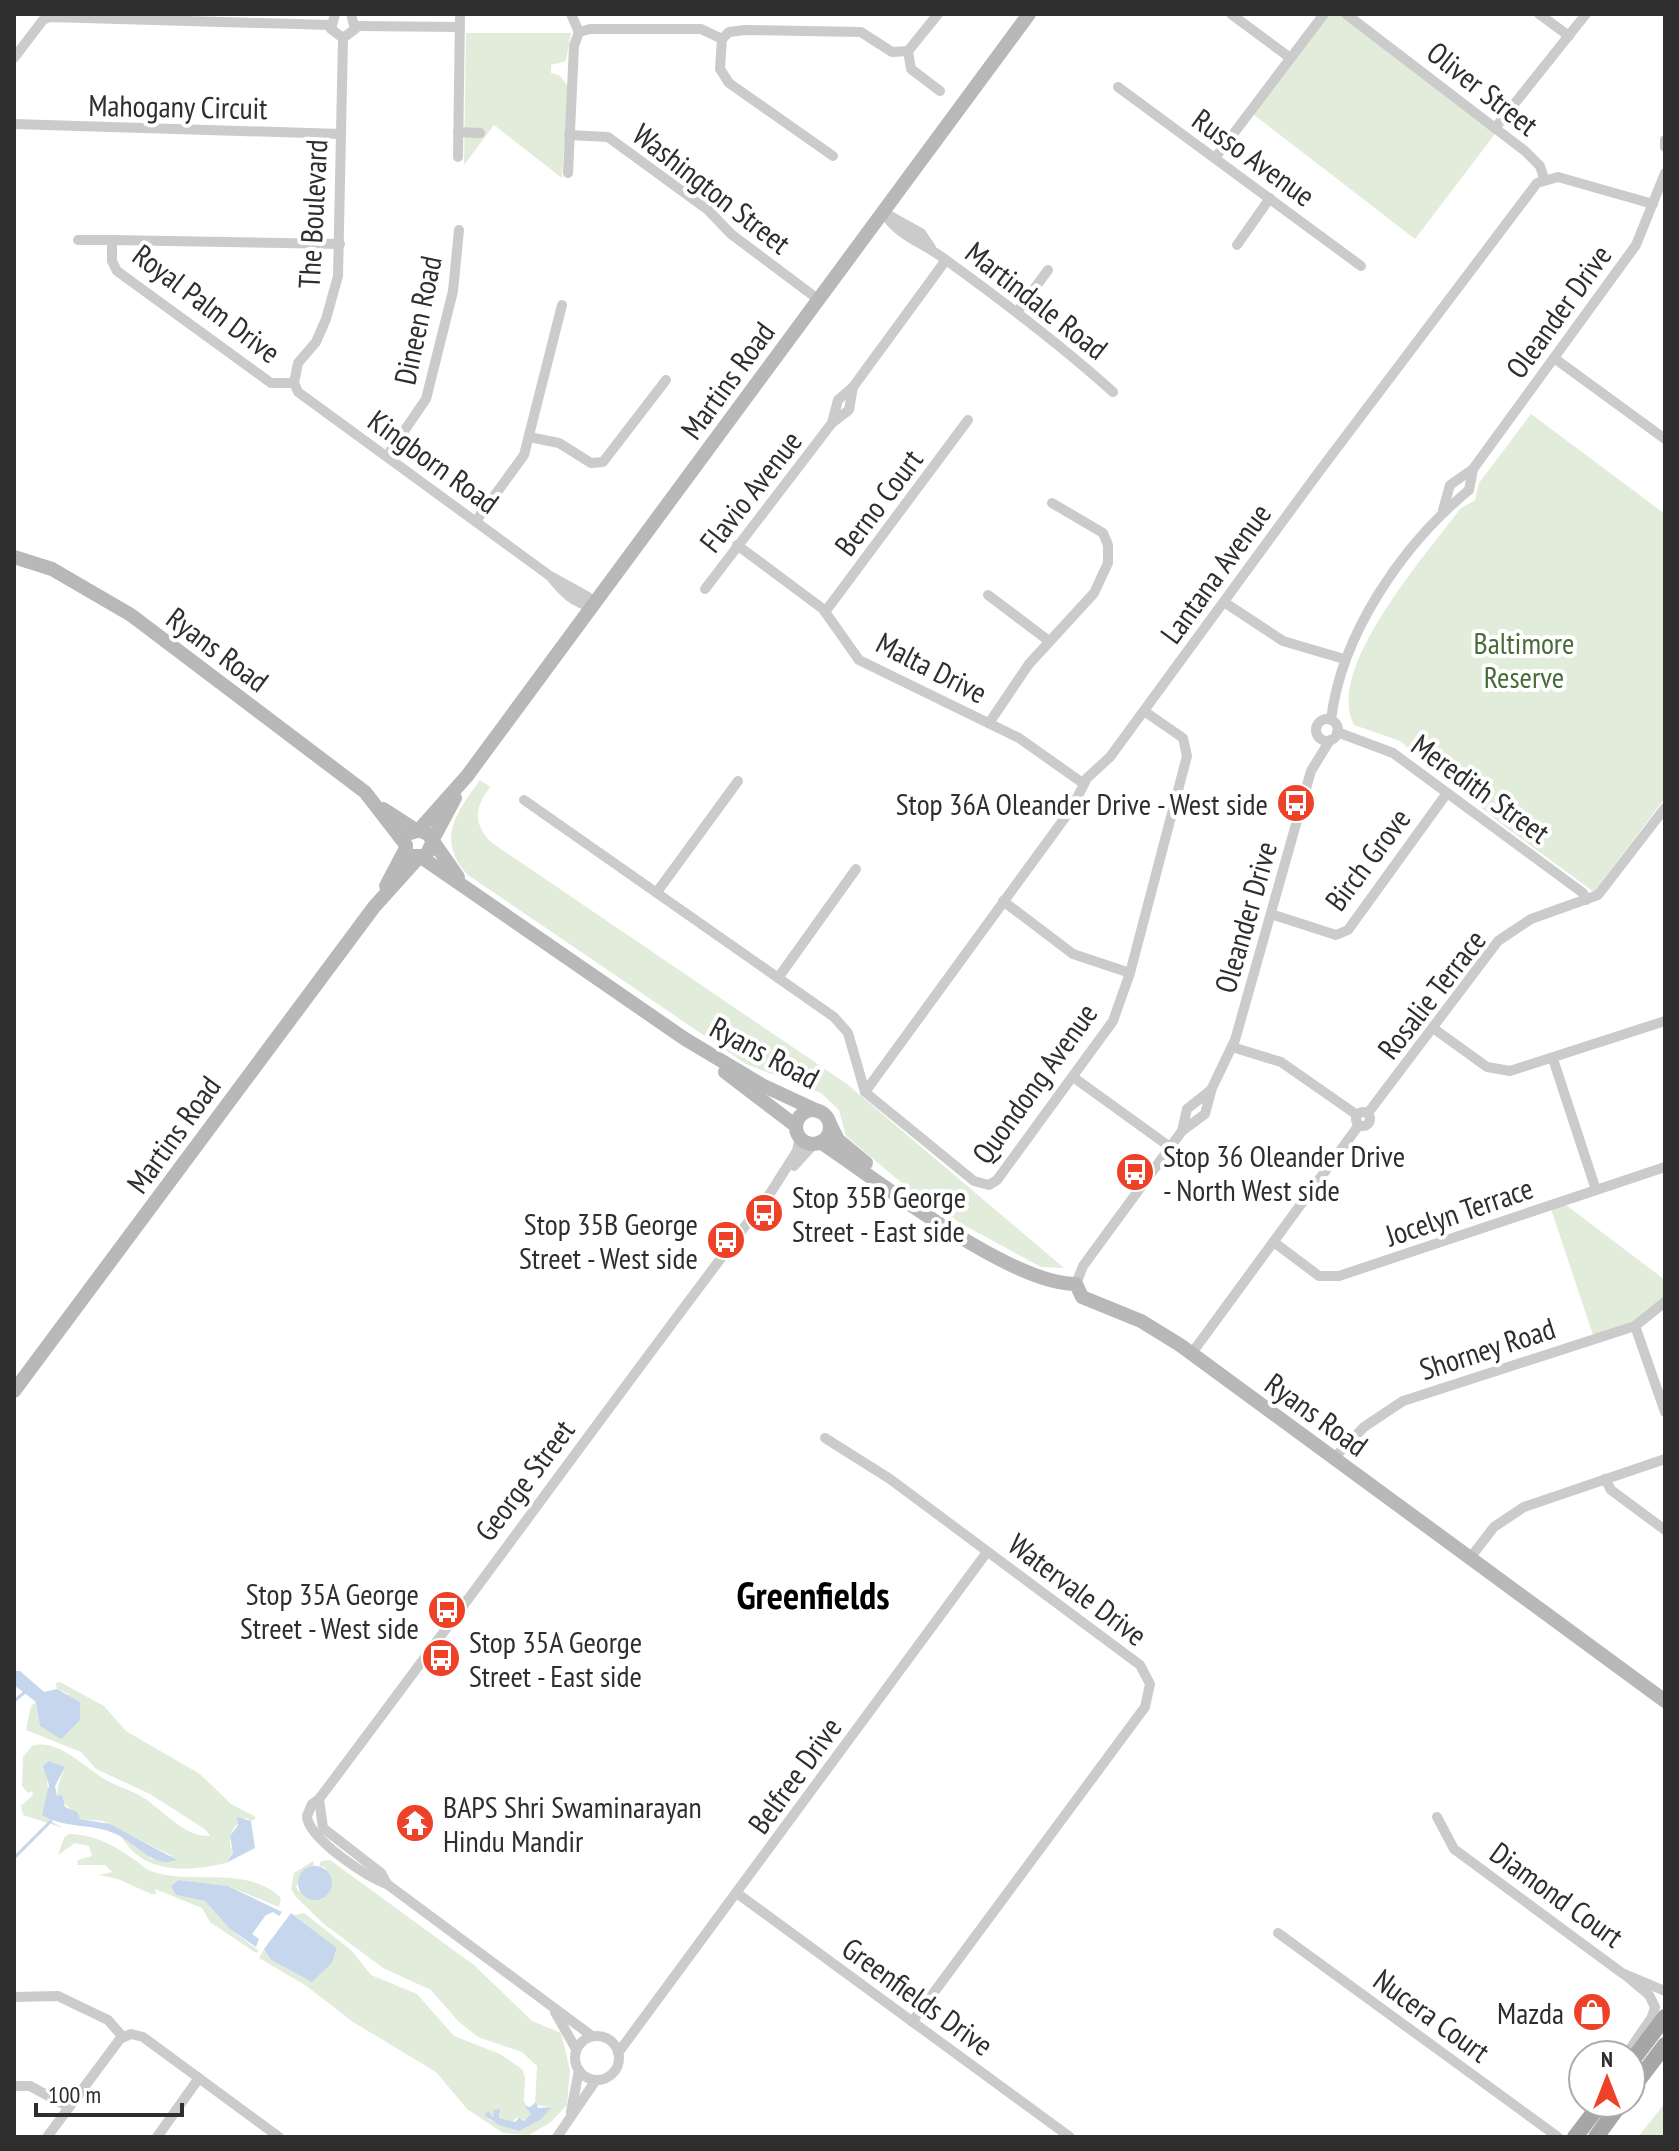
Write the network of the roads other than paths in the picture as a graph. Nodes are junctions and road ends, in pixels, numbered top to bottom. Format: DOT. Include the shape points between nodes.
graph roads {
  1 [pos="335,14"];
  2 [pos="351,14"];
  3 [pos="460,14"];
  4 [pos="571,14"];
  5 [pos="938,14"];
  6 [pos="1029,14"];
  7 [pos="1231,14"];
  8 [pos="1324,14"];
  9 [pos="1346,14"];
  10 [pos="1539,14"];
  11 [pos="1586,14"];
  12 [pos="85,16"];
  13 [pos="229,18"];
  14 [pos="330,25"];
  15 [pos="356,26"];
  16 [pos="460,27"];
  17 [pos="579,32"];
  18 [pos="1569,36"];
  19 [pos="343,38"];
  20 [pos="722,39"];
  21 [pos="908,51"];
  22 [pos="1289,57"];
  23 [pos="14,58"];
  24 [pos="1118,87"];
  25 [pos="940,91"];
  26 [pos="14,124"];
  27 [pos="1495,128"];
  28 [pos="458,132"];
  29 [pos="480,133"];
  30 [pos="341,134"];
  31 [pos="569,135"];
  32 [pos="1665,140"];
  33 [pos="1665,147"];
  34 [pos="833,156"];
  35 [pos="458,157"];
  36 [pos="1215,158"];
  37 [pos="568,173"];
  38 [pos="1665,173"];
  39 [pos="1544,178"];
  40 [pos="1270,198"];
  41 [pos="1653,204"];
  42 [pos="883,212"];
  43 [pos="459,230"];
  44 [pos="78,240"];
  45 [pos="112,240"];
  46 [pos="340,244"];
  47 [pos="1237,245"];
  48 [pos="946,260"];
  49 [pos="1361,266"];
  50 [pos="1048,270"];
  51 [pos="819,300"];
  52 [pos="562,305"];
  53 [pos="1017,312"];
  54 [pos="1554,358"];
  55 [pos="666,380"];
  56 [pos="294,383"];
  57 [pos="1113,392"];
  58 [pos="968,420"];
  59 [pos="529,437"];
  60 [pos="1665,439"];
  61 [pos="387,456"];
  62 [pos="1473,469"];
  63 [pos="1052,503"];
  64 [pos="1443,510"];
  65 [pos="476,521"];
  66 [pos="737,545"];
  67 [pos="14,557"];
  68 [pos="705,589"];
  69 [pos="988,595"];
  70 [pos="1224,602"];
  71 [pos="592,606"];
  72 [pos="825,612"];
  73 [pos="1049,641"];
  74 [pos="1344,659"];
  75 [pos="1144,711"];
  76 [pos="1331,720"];
  77 [pos="989,723"];
  78 [pos="1329,737"];
  79 [pos="467,776"];
  80 [pos="738,781"];
  81 [pos="1084,784"];
  82 [pos="1447,793"];
  83 [pos="524,800"];
  84 [pos="376,804"];
  85 [pos="1665,808"];
  86 [pos="418,831"];
  87 [pos="432,842"];
  88 [pos="413,852"];
  89 [pos="856,869"];
  90 [pos="464,884"];
  91 [pos="657,892"];
  92 [pos="1586,900"];
  93 [pos="1003,901"];
  94 [pos="1271,914"];
  95 [pos="1130,973"];
  96 [pos="778,978"];
  97 [pos="1665,1021"];
  98 [pos="1433,1028"];
  99 [pos="685,1039"];
  100 [pos="1232,1047"];
  101 [pos="1553,1059"];
  102 [pos="1073,1077"];
  103 [pos="1212,1088"];
  104 [pos="865,1092"];
  105 [pos="820,1112"];
  106 [pos="1362,1118"];
  107 [pos="830,1124"];
  108 [pos="1182,1131"];
  109 [pos="798,1132"];
  110 [pos="817,1143"];
  111 [pos="1170,1147"];
  112 [pos="1665,1167"];
  113 [pos="1596,1190"];
  114 [pos="771,1192"];
  115 [pos="922,1209"];
  116 [pos="1275,1243"];
  117 [pos="1076,1284"];
  118 [pos="1665,1302"];
  119 [pos="1635,1326"];
  120 [pos="1192,1353"];
  121 [pos="14,1391"];
  122 [pos="1665,1412"];
  123 [pos="825,1438"];
  124 [pos="1334,1458"];
  125 [pos="1665,1459"];
  126 [pos="1605,1479"];
  127 [pos="1665,1530"];
  128 [pos="987,1552"];
  129 [pos="1470,1558"];
  130 [pos="1665,1701"];
  131 [pos="1437,1817"];
  132 [pos="738,1894"];
  133 [pos="1278,1933"];
  134 [pos="1622,1973"];
  135 [pos="1665,1991"];
  136 [pos="14,1997"];
  137 [pos="550,2004"];
  138 [pos="1665,2017"];
  139 [pos="912,2022"];
  140 [pos="638,2025"];
  141 [pos="592,2036"];
  142 [pos="123,2037"];
  143 [pos="606,2037"];
  144 [pos="1637,2039"];
  145 [pos="1647,2041"];
  146 [pos="1665,2042"];
  147 [pos="576,2049"];
  148 [pos="618,2053"];
  149 [pos="1647,2055"];
  150 [pos="1658,2062"];
  151 [pos="579,2070"];
  152 [pos="199,2078"];
  153 [pos="596,2080"];
  154 [pos="14,2086"];
  155 [pos="69,2107"];
  156 [pos="570,2117"];
  157 [pos="1589,2119"];
  158 [pos="1609,2119"];
  159 [pos="47,2137"];
  160 [pos="157,2137"];
  161 [pos="279,2137"];
  162 [pos="557,2137"];
  163 [pos="1070,2137"];
  164 [pos="1558,2137"];
  165 [pos="1575,2137"];
  166 [pos="1596,2137"];
  1 -- 14 [label="street"];
  2 -- 15 [label="street"];
  3 -- 16 [label="street"];
  4 -- 17 [label="street"];
  5 -- 21 [label="street"];
  6 -- 42 [label="street, Martins Road"];
  7 -- 22 [label="street"];
  8 -- 22 [label="street"];
  9 -- 27 [label="street, Oliver Street"];
  10 -- 18 [label="street"];
  11 -- 18 [label="street"];
  12 -- 13 [label="street"];
  12 -- 23 [label="street" via="43,20"];
  13 -- 14 [label="street"];
  14 -- 19 [label="street"];
  15 -- 16 [label="street"];
  15 -- 19 [label="street"];
  16 -- 28 [label="street"];
  17 -- 20 [label="street" via="701,29"];
  17 -- 31 [label="street"];
  18 -- 27 [label="street"];
  19 -- 30 [label="street, The Boulevard"];
  20 -- 21 [label="street" via="745,30 861,32 892,52"];
  20 -- 34 [label="street" via="720,69 729,83"];
  21 -- 25 [label="street" via="911,69"];
  22 -- 36 [label="street"];
  24 -- 36 [label="street, Russo Avenue"];
  26 -- 30 [label="street, Mahogany Circuit"];
  27 -- 39 [label="street, Oliver Street" via="1534,158"];
  28 -- 29 [label="street"];
  28 -- 35 [label="street"];
  30 -- 46 [label="street, The Boulevard"];
  31 -- 37 [label="street"];
  31 -- 51 [label="street, Washington Street" via="608,137"];
  32 -- 33 [label="street"];
  36 -- 40 [label="street, Russo Avenue"];
  38 -- 41 [label="street, Oleander Drive"];
  39 -- 41 [label="street"];
  39 -- 70 [label="street, Lantana Avenue"];
  40 -- 47 [label="street"];
  40 -- 49 [label="street, Russo Avenue"];
  41 -- 54 [label="street, Oleander Drive" via="1636,245"];
  42 -- 48 [label="street, Martindale Road" via="904,220"];
  42 -- 51 [label="street, Martins Road"];
  43 -- 61 [label="street, Dineen Road" via="453,291 426,399"];
  44 -- 45 [label="street, Royal Palm Drive"];
  45 -- 46 [label="street, Royal Palm Drive"];
  45 -- 56 [label="street, Royal Palm Drive" via="117,271 271,383"];
  46 -- 56 [label="street, The Boulevard" via="333,298 316,342 298,363"];
  48 -- 53 [label="street, Martindale Road"];
  48 -- 66 [label="street, Flavio Avenue" via="853,387 849,410 832,423"];
  50 -- 53 [label="street"];
  51 -- 71 [label="street, Martins Road"];
  52 -- 59 [label="street"];
  53 -- 57 [label="street, Martindale Road"];
  54 -- 60 [label="street"];
  54 -- 62 [label="street, Oleander Drive"];
  55 -- 59 [label="street" via="603,462 591,463 559,443"];
  56 -- 61 [label="street, Kingborn Road" via="298,392"];
  58 -- 72 [label="street, Berno Court"];
  59 -- 65 [label="street" via="517,467"];
  61 -- 65 [label="street, Kingborn Road"];
  62 -- 64 [label="street, Oleander Drive" via="1450,485"];
  62 -- 64 [label="street, Oleander Drive" via="1469,490"];
  63 -- 73 [label="street" via="1103,533 1109,552 1103,581"];
  64 -- 74 [label="street, Oleander Drive" via="1371,607"];
  65 -- 71 [label="street, Kingborn Road" via="588,597"];
  66 -- 68 [label="street, Flavio Avenue"];
  66 -- 72 [label="street, Malta Drive"];
  67 -- 84 [label="street, Ryans Road" via="62,574 131,615"];
  69 -- 73 [label="street"];
  70 -- 74 [label="street" via="1283,641"];
  70 -- 75 [label="street, Lantana Avenue"];
  71 -- 79 [label="street, Martins Road"];
  72 -- 77 [label="street, Malta Drive" via="859,660"];
  73 -- 77 [label="street"];
  74 -- 76 [label="street, Oleander Drive"];
  75 -- 81 [label="street, Lantana Avenue"];
  75 -- 95 [label="street, Quondong Avenue" via="1183,738 1187,756"];
  76 -- 78 [label="street"];
  76 -- 78 [label="street, Oleander Drive" via="1319,722 1316,730"];
  77 -- 81 [label="street, Malta Drive"];
  78 -- 82 [label="street, Meredith Street" via="1393,753"];
  78 -- 94 [label="street, Oleander Drive" via="1318,757"];
  79 -- 86 [label="street, Martins Road"];
  79 -- 87 [label="street, Martins Road"];
  80 -- 91 [label="street"];
  81 -- 93 [label="street, Lantana Avenue"];
  82 -- 92 [label="street, Meredith Street"];
  82 -- 94 [label="street, Birch Grove" via="1348,930 1336,935"];
  83 -- 91 [label="street"];
  84 -- 86 [label="street, Ryans Road"];
  84 -- 88 [label="street, Ryans Road"];
  85 -- 92 [label="street" via="1603,891"];
  86 -- 87 [label="street, Ryans Road"];
  86 -- 88 [label="street, Martins Road" via="409,834"];
  87 -- 88 [label="street, Martins Road" via="430,852"];
  87 -- 90 [label="street, Ryans Road"];
  88 -- 90 [label="street, Ryans Road"];
  88 -- 121 [label="street, Martins Road"];
  89 -- 96 [label="street"];
  90 -- 99 [label="street, Ryans Road"];
  91 -- 96 [label="street"];
  92 -- 98 [label="street, Rosalie Terrace" via="1531,919 1498,941"];
  93 -- 95 [label="street" via="1073,954"];
  93 -- 104 [label="street, Lantana Avenue"];
  94 -- 100 [label="street, Oleander Drive"];
  95 -- 102 [label="street, Quondong Avenue" via="1113,1021"];
  96 -- 104 [label="street" via="842,1026"];
  97 -- 101 [label="street"];
  98 -- 101 [label="street" via="1492,1069 1515,1071"];
  98 -- 106 [label="street, Rosalie Terrace"];
  99 -- 105 [label="street, Ryans Road"];
  99 -- 109 [label="street, Ryans Road"];
  100 -- 103 [label="street, Oleander Drive"];
  100 -- 106 [label="street" via="1281,1062"];
  101 -- 113 [label="street"];
  102 -- 104 [label="street, Quondong Avenue" via="997,1180 985,1185"];
  102 -- 111 [label="street"];
  103 -- 108 [label="street, Oleander Drive" via="1187,1109"];
  103 -- 108 [label="street, Oleander Drive" via="1205,1114"];
  105 -- 107 [label="street"];
  105 -- 109 [label="street" via="804,1113"];
  106 -- 116 [label="street, Rosalie Terrace"];
  107 -- 110 [label="street" via="828,1135"];
  107 -- 115 [label="street, Ryans Road" via="838,1140"];
  108 -- 111 [label="street, Oleander Drive"];
  109 -- 110 [label="street"];
  109 -- 114 [label="street, George Street" via="797,1151"];
  110 -- 114 [label="street, George Street"];
  110 -- 115 [label="street, Ryans Road"];
  111 -- 117 [label="street, Oleander Drive" via="1083,1266"];
  112 -- 113 [label="street, Jocelyn Terrace"];
  113 -- 116 [label="street, Jocelyn Terrace" via="1339,1276 1319,1276"];
  114 -- 137 [label="street, George Street" via="307,1816 313,1834"];
  115 -- 117 [label="street, Ryans Road" via="964,1239 1044,1281"];
  116 -- 120 [label="street, Rosalie Terrace"];
  117 -- 120 [label="street, Ryans Road" via="1082,1297 1141,1321"];
  118 -- 119 [label="street, Shorney Road"];
  119 -- 122 [label="street"];
  119 -- 124 [label="street, Shorney Road" via="1403,1401 1364,1427"];
  120 -- 124 [label="street, Ryans Road"];
  123 -- 128 [label="street, Watervale Drive"];
  124 -- 129 [label="street, Ryans Road"];
  125 -- 126 [label="street"];
  126 -- 127 [label="street" via="1611,1490"];
  126 -- 129 [label="street" via="1524,1507 1494,1527"];
  128 -- 132 [label="street, Belfree Drive"];
  128 -- 139 [label="street, Watervale Drive" via="1140,1665 1150,1684 1149,1699"];
  129 -- 130 [label="street, Ryans Road"];
  131 -- 134 [label="street, Diamond Court" via="1454,1849"];
  132 -- 139 [label="street, Greenfields Drive"];
  132 -- 140 [label="street, Belfree Drive"];
  133 -- 164 [label="street, Nucera Court"];
  134 -- 135 [label="street, Diamond Court"];
  134 -- 144 [label="street" via="1649,1995 1655,2007"];
  136 -- 142 [label="street" via="58,1996 108,2020"];
  137 -- 141 [label="street, George Street"];
  137 -- 147 [label="street, George Street"];
  138 -- 145 [label="main road"];
  139 -- 163 [label="street, Greenfields Drive"];
  140 -- 143 [label="street"];
  140 -- 148 [label="street, Belfree Drive"];
  141 -- 143 [label="street"];
  141 -- 147 [label="street"];
  142 -- 152 [label="street" via="143,2037"];
  142 -- 155 [label="street"];
  143 -- 148 [label="street"];
  146 -- 149 [label="main road"];
  146 -- 150 [label="main road"];
  147 -- 151 [label="street"];
  148 -- 153 [label="street" via="616,2069"];
  151 -- 153 [label="street"];
  151 -- 156 [label="street"];
  152 -- 160 [label="street"];
  152 -- 161 [label="street"];
  153 -- 156 [label="street"];
  154 -- 155 [label="street" via="30,2086"];
  155 -- 159 [label="street"];
  156 -- 162 [label="street"];
  157 -- 165 [label="main road"];
  158 -- 166 [label="main road"];
}
